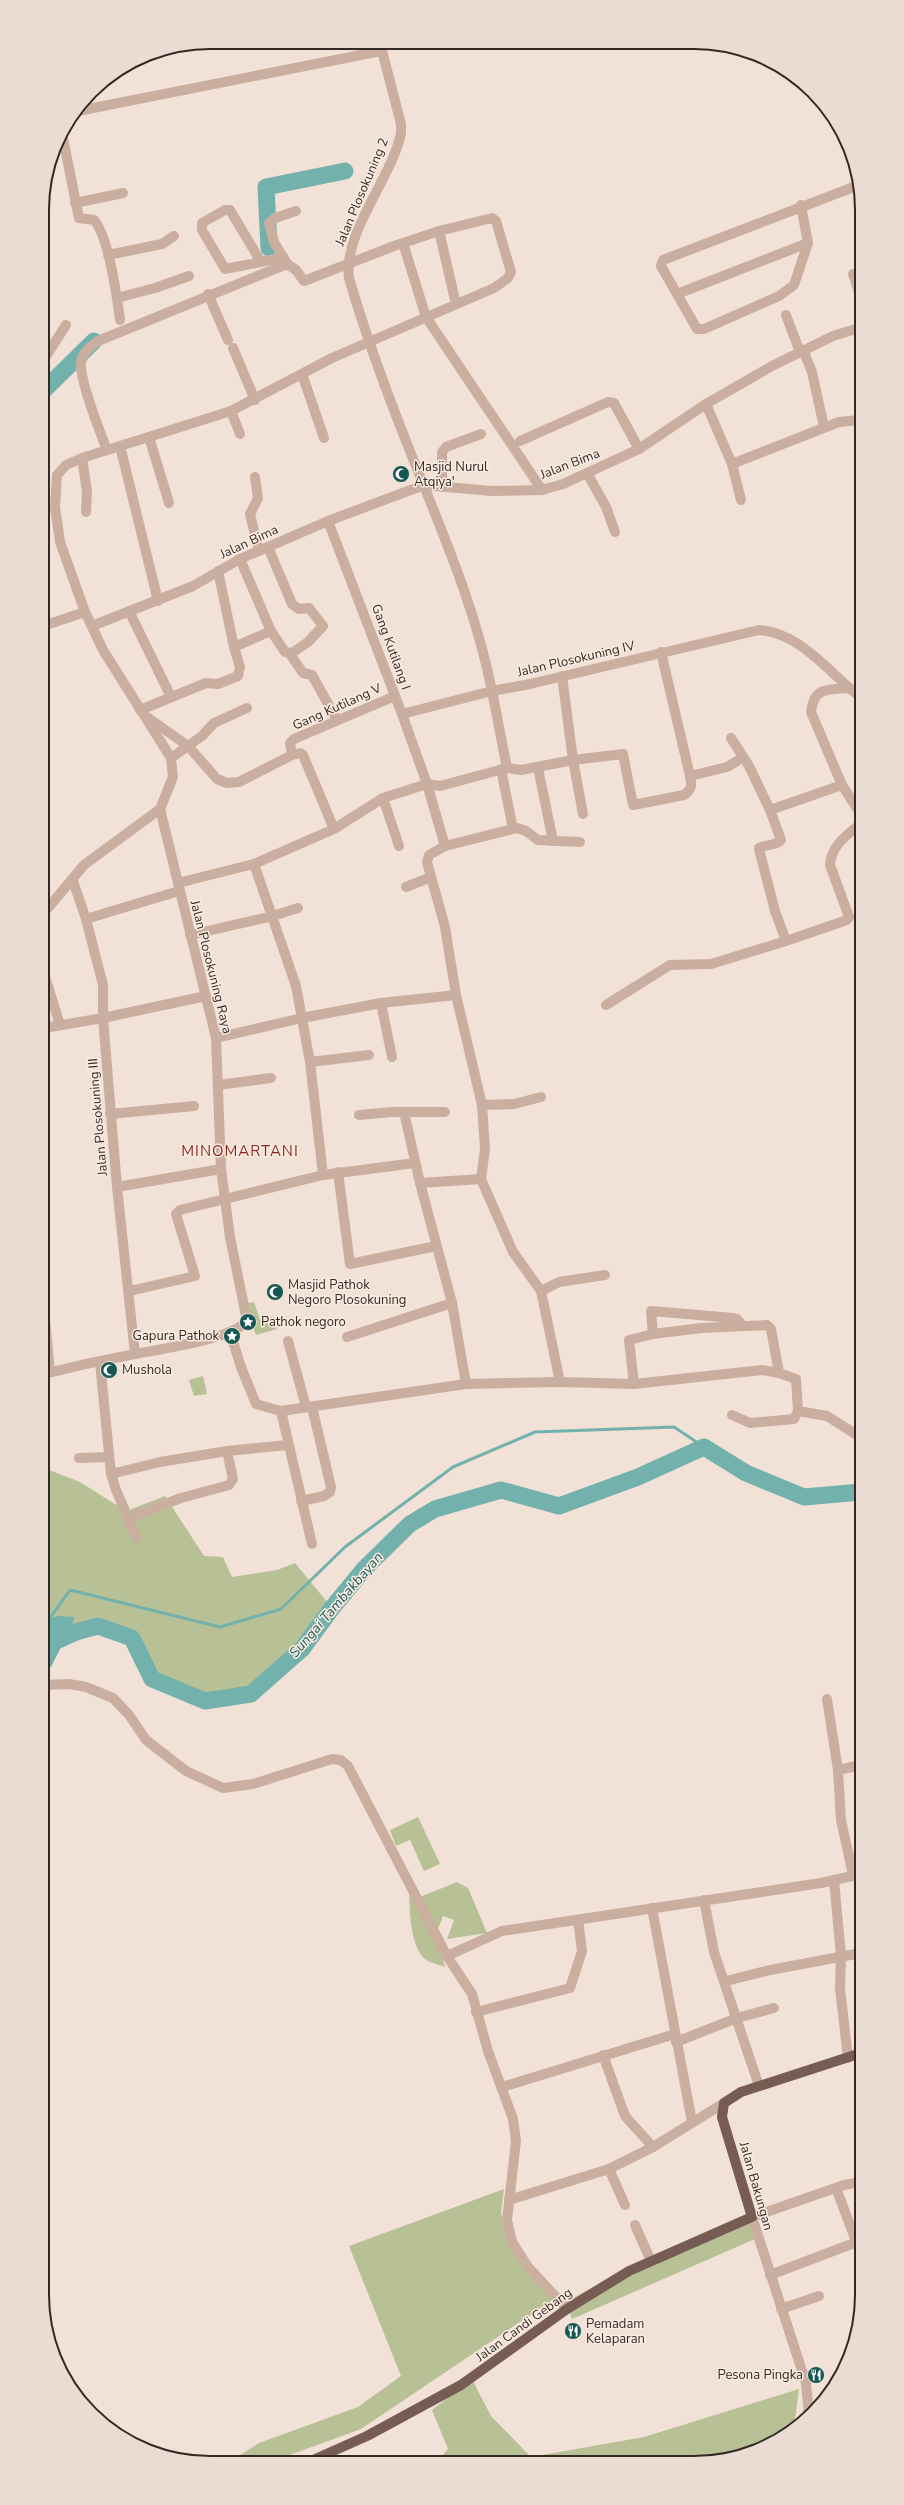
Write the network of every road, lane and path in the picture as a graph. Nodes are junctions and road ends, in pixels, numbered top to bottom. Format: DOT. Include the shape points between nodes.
graph roads {
  1 [pos="372,49"];
  2 [pos="382,49"];
  3 [pos="84,110"];
  4 [pos="64,143"];
  5 [pos="854,187"];
  6 [pos="123,193"];
  7 [pos="75,203"];
  8 [pos="801,205"];
  9 [pos="296,211"];
  10 [pos="440,231"];
  11 [pos="174,236"];
  12 [pos="403,243"];
  13 [pos="808,243"];
  14 [pos="108,257"];
  15 [pos="285,261"];
  16 [pos="261,262"];
  17 [pos="347,263"];
  18 [pos="854,274"];
  19 [pos="189,276"];
  20 [pos="855,278"];
  21 [pos="208,294"];
  22 [pos="677,294"];
  23 [pos="117,298"];
  24 [pos="456,304"];
  25 [pos="786,315"];
  26 [pos="426,317"];
  27 [pos="120,320"];
  28 [pos="66,325"];
  29 [pos="855,330"];
  30 [pos="370,341"];
  31 [pos="802,351"];
  32 [pos="49,352"];
  33 [pos="302,374"];
  34 [pos="255,400"];
  35 [pos="706,404"];
  36 [pos="231,411"];
  37 [pos="855,420"];
  38 [pos="824,428"];
  39 [pos="240,434"];
  40 [pos="481,434"];
  41 [pos="149,437"];
  42 [pos="324,438"];
  43 [pos="520,441"];
  44 [pos="120,446"];
  45 [pos="639,449"];
  46 [pos="107,450"];
  47 [pos="82,458"];
  48 [pos="732,464"];
  49 [pos="587,473"];
  50 [pos="255,477"];
  51 [pos="424,485"];
  52 [pos="442,487"];
  53 [pos="542,490"];
  54 [pos="741,500"];
  55 [pos="169,503"];
  56 [pos="86,512"];
  57 [pos="328,521"];
  58 [pos="615,532"];
  59 [pos="264,549"];
  60 [pos="240,559"];
  61 [pos="218,572"];
  62 [pos="158,601"];
  63 [pos="129,611"];
  64 [pos="85,612"];
  65 [pos="49,624"];
  66 [pos="92,626"];
  67 [pos="271,631"];
  68 [pos="234,646"];
  69 [pos="661,652"];
  70 [pos="290,654"];
  71 [pos="562,676"];
  72 [pos="850,688"];
  73 [pos="492,691"];
  74 [pos="855,692"];
  75 [pos="395,696"];
  76 [pos="171,697"];
  77 [pos="247,708"];
  78 [pos="142,713"];
  79 [pos="402,714"];
  80 [pos="337,720"];
  81 [pos="731,738"];
  82 [pos="186,747"];
  83 [pos="292,755"];
  84 [pos="171,758"];
  85 [pos="742,758"];
  86 [pos="573,760"];
  87 [pos="538,768"];
  88 [pos="504,769"];
  89 [pos="690,776"];
  90 [pos="427,784"];
  91 [pos="842,785"];
  92 [pos="383,798"];
  93 [pos="855,805"];
  94 [pos="160,809"];
  95 [pos="770,810"];
  96 [pos="583,814"];
  97 [pos="855,828"];
  98 [pos="334,829"];
  99 [pos="513,829"];
  100 [pos="553,841"];
  101 [pos="580,842"];
  102 [pos="399,846"];
  103 [pos="445,846"];
  104 [pos="254,864"];
  105 [pos="431,877"];
  106 [pos="73,882"];
  107 [pos="179,887"];
  108 [pos="406,887"];
  109 [pos="49,908"];
  110 [pos="298,908"];
  111 [pos="273,916"];
  112 [pos="86,919"];
  113 [pos="190,935"];
  114 [pos="786,940"];
  115 [pos="49,989"];
  116 [pos="456,995"];
  117 [pos="206,996"];
  118 [pos="380,1003"];
  119 [pos="606,1005"];
  120 [pos="103,1018"];
  121 [pos="302,1018"];
  122 [pos="60,1025"];
  123 [pos="49,1027"];
  124 [pos="216,1038"];
  125 [pos="369,1055"];
  126 [pos="392,1056"];
  127 [pos="310,1062"];
  128 [pos="271,1078"];
  129 [pos="218,1084"];
  130 [pos="541,1097"];
  131 [pos="482,1105"];
  132 [pos="194,1106"];
  133 [pos="404,1112"];
  134 [pos="446,1112"];
  135 [pos="110,1114"];
  136 [pos="359,1115"];
  137 [pos="415,1163"];
  138 [pos="221,1169"];
  139 [pos="338,1172"];
  140 [pos="323,1175"];
  141 [pos="481,1179"];
  142 [pos="420,1183"];
  143 [pos="117,1187"];
  144 [pos="225,1198"];
  145 [pos="436,1246"];
  146 [pos="605,1274"];
  147 [pos="130,1291"];
  148 [pos="541,1291"];
  149 [pos="452,1303"];
  150 [pos="743,1326"];
  151 [pos="230,1332"];
  152 [pos="653,1334"];
  153 [pos="347,1337"];
  154 [pos="288,1341"];
  155 [pos="136,1354"];
  156 [pos="100,1362"];
  157 [pos="49,1373"];
  158 [pos="779,1373"];
  159 [pos="560,1382"];
  160 [pos="466,1384"];
  161 [pos="634,1384"];
  162 [pos="309,1407"];
  163 [pos="281,1411"];
  164 [pos="798,1411"];
  165 [pos="732,1415"];
  166 [pos="855,1434"];
  167 [pos="288,1444"];
  168 [pos="227,1451"];
  169 [pos="108,1457"];
  170 [pos="79,1458"];
  171 [pos="111,1474"];
  172 [pos="301,1501"];
  173 [pos="128,1518"];
  174 [pos="137,1538"];
  175 [pos="312,1544"];
  176 [pos="49,1685"];
  177 [pos="828,1699"];
  178 [pos="855,1766"];
  179 [pos="838,1770"];
  180 [pos="855,1867"];
  181 [pos="855,1875"];
  182 [pos="834,1880"];
  183 [pos="704,1900"];
  184 [pos="652,1908"];
  185 [pos="578,1920"];
  186 [pos="855,1954"];
  187 [pos="447,1956"];
  188 [pos="841,1956"];
  189 [pos="726,1981"];
  190 [pos="774,2008"];
  191 [pos="476,2012"];
  192 [pos="737,2018"];
  193 [pos="675,2038"];
  194 [pos="603,2055"];
  195 [pos="855,2055"];
  196 [pos="848,2058"];
  197 [pos="759,2086"];
  198 [pos="502,2087"];
  199 [pos="724,2103"];
  200 [pos="692,2122"];
  201 [pos="653,2147"];
  202 [pos="609,2169"];
  203 [pos="855,2184"];
  204 [pos="836,2188"];
  205 [pos="509,2200"];
  206 [pos="625,2205"];
  207 [pos="752,2216"];
  208 [pos="635,2225"];
  209 [pos="855,2232"];
  210 [pos="855,2243"];
  211 [pos="652,2261"];
  212 [pos="770,2275"];
  213 [pos="819,2296"];
  214 [pos="567,2309"];
  215 [pos="781,2309"];
  216 [pos="808,2409"];
  217 [pos="322,2456"];
  1 -- 3 [label="street"];
  2 -- 17 [label="street, Jalan Plosokuning 2" via="401,124 400,138 353,243"];
  4 -- 7 [label="street"];
  5 -- 8 [label="street"];
  6 -- 7 [label="street"];
  7 -- 14 [label="street" via="79,218 94,220 98,225"];
  8 -- 13 [label="street"];
  8 -- 22 [label="street" via="663,260 661,266"];
  9 -- 15 [label="street" via="275,218 269,223 272,238"];
  10 -- 12 [label="street"];
  10 -- 24 [label="street"];
  10 -- 24 [label="street" via="492,218 499,226 511,272 508,278 494,288"];
  11 -- 14 [label="street" via="162,244"];
  12 -- 17 [label="street"];
  12 -- 26 [label="street"];
  13 -- 22 [label="street"];
  13 -- 22 [label="street" via="794,285 779,296 704,329 697,328"];
  14 -- 23 [label="street"];
  15 -- 16 [label="street"];
  15 -- 17 [label="street" via="304,281"];
  15 -- 21 [label="street"];
  16 -- 16 [label="street" via="230,210 225,210 202,223 202,230 225,269"];
  17 -- 30 [label="street, Jalan Plosokuning 2" via="349,278"];
  18 -- 20 [label="street"];
  19 -- 23 [label="street"];
  21 -- 34 [label="street"];
  21 -- 46 [label="street" via="98,340 85,352 81,362"];
  23 -- 27 [label="street"];
  24 -- 26 [label="street"];
  25 -- 31 [label="street"];
  26 -- 30 [label="street"];
  26 -- 53 [label="street"];
  28 -- 32 [label="street"];
  29 -- 31 [label="street, Jalan Bima"];
  30 -- 33 [label="street"];
  30 -- 51 [label="street, Jalan Plosokuning 2"];
  31 -- 35 [label="street, Jalan Bima"];
  31 -- 38 [label="street" via="812,372"];
  33 -- 34 [label="street"];
  33 -- 42 [label="street"];
  34 -- 36 [label="street"];
  35 -- 45 [label="street, Jalan Bima"];
  35 -- 48 [label="street"];
  36 -- 39 [label="street"];
  36 -- 41 [label="street"];
  37 -- 38 [label="street" via="844,420"];
  38 -- 48 [label="street"];
  40 -- 52 [label="street" via="446,447 442,452"];
  41 -- 44 [label="street"];
  41 -- 55 [label="street"];
  43 -- 45 [label="street" via="608,402 614,403"];
  44 -- 46 [label="street"];
  44 -- 62 [label="street"];
  45 -- 49 [label="street, Jalan Bima"];
  46 -- 47 [label="street"];
  47 -- 56 [label="street" via="87,492"];
  47 -- 64 [label="street" via="66,465 57,475 55,507 60,542"];
  48 -- 54 [label="street"];
  49 -- 53 [label="street, Jalan Bima"];
  49 -- 58 [label="street" via="606,507"];
  50 -- 59 [label="street" via="258,498 250,514"];
  51 -- 52 [label="street, Jalan Bima"];
  51 -- 57 [label="street, Jalan Bima"];
  51 -- 73 [label="street" via="459,574 487,665"];
  52 -- 53 [label="street, Jalan Bima" via="492,491"];
  57 -- 59 [label="street, Jalan Bima"];
  57 -- 75 [label="street, Gang Kutilang I"];
  59 -- 60 [label="street, Jalan Bima"];
  59 -- 70 [label="street" via="292,604 299,608 309,608 323,626 308,642"];
  60 -- 61 [label="street, Jalan Bima"];
  60 -- 67 [label="street"];
  61 -- 62 [label="street, Jalan Bima"];
  61 -- 68 [label="street"];
  62 -- 63 [label="street, Jalan Bima"];
  63 -- 66 [label="street, Jalan Bima"];
  63 -- 76 [label="street"];
  64 -- 65 [label="street"];
  64 -- 66 [label="street"];
  66 -- 78 [label="street" via="114,669"];
  67 -- 68 [label="street"];
  67 -- 70 [label="street" via="285,652"];
  68 -- 76 [label="street" via="240,667 238,676 218,684 206,683"];
  69 -- 71 [label="street, Jalan Plosokuning IV"];
  69 -- 72 [label="street, Jalan Plosokuning IV" via="759,630 776,631 808,651"];
  69 -- 89 [label="street"];
  70 -- 80 [label="street" via="303,673 312,675"];
  71 -- 73 [label="street, Jalan Plosokuning IV"];
  71 -- 86 [label="street"];
  72 -- 74 [label="street, Jalan Plosokuning IV"];
  72 -- 91 [label="street" via="816,694 812,700 811,712"];
  73 -- 79 [label="street, Jalan Plosokuning IV"];
  73 -- 88 [label="street"];
  75 -- 79 [label="street, Gang Kutilang I"];
  75 -- 80 [label="street, Gang Kutilang V"];
  76 -- 78 [label="street"];
  77 -- 82 [label="street" via="214,723 202,736"];
  78 -- 82 [label="street"];
  78 -- 84 [label="street"];
  79 -- 90 [label="street, Gang Kutilang I"];
  80 -- 83 [label="street, Gang Kutilang V" via="294,739 290,743"];
  81 -- 85 [label="street"];
  82 -- 83 [label="street" via="217,779 227,783 239,782"];
  82 -- 84 [label="street"];
  83 -- 98 [label="street" via="304,755"];
  84 -- 94 [label="street" via="173,776"];
  85 -- 89 [label="street" via="727,766"];
  85 -- 95 [label="street" via="749,766"];
  86 -- 87 [label="street"];
  86 -- 89 [label="street" via="623,754 633,805 684,795 692,786"];
  86 -- 96 [label="street"];
  87 -- 88 [label="street"];
  87 -- 100 [label="street"];
  88 -- 90 [label="street" via="440,786"];
  88 -- 99 [label="street"];
  90 -- 92 [label="street"];
  90 -- 103 [label="street, Gang Kutilang I"];
  91 -- 93 [label="street"];
  91 -- 95 [label="street"];
  92 -- 98 [label="street"];
  92 -- 102 [label="street"];
  94 -- 106 [label="street" via="84,865"];
  94 -- 107 [label="street, Jalan Plosokuning Raya"];
  95 -- 114 [label="street" via="781,840 779,843 762,846 760,852 775,911"];
  97 -- 114 [label="street" via="838,843 830,856 830,865 849,917 847,920"];
  98 -- 104 [label="street"];
  99 -- 100 [label="street" via="522,829 538,840"];
  99 -- 103 [label="street"];
  100 -- 101 [label="street"];
  103 -- 105 [label="street" via="429,855 427,862"];
  104 -- 107 [label="street"];
  104 -- 111 [label="street"];
  105 -- 108 [label="street"];
  105 -- 116 [label="street" via="445,927"];
  106 -- 109 [label="street"];
  106 -- 112 [label="street, Jalan Plosokuning III"];
  107 -- 112 [label="street"];
  107 -- 113 [label="street, Jalan Plosokuning Raya"];
  110 -- 111 [label="street"];
  111 -- 113 [label="street"];
  111 -- 121 [label="street" via="296,986"];
  112 -- 120 [label="street, Jalan Plosokuning III" via="103,985"];
  113 -- 117 [label="street, Jalan Plosokuning Raya"];
  114 -- 119 [label="street" via="711,964 670,965"];
  115 -- 122 [label="street"];
  116 -- 118 [label="street"];
  116 -- 131 [label="street"];
  117 -- 120 [label="street"];
  117 -- 124 [label="street, Jalan Plosokuning Raya"];
  118 -- 121 [label="street"];
  118 -- 126 [label="street"];
  120 -- 122 [label="street"];
  120 -- 135 [label="street, Jalan Plosokuning III"];
  121 -- 124 [label="street"];
  121 -- 127 [label="street"];
  122 -- 123 [label="street"];
  124 -- 129 [label="street, Jalan Plosokuning Raya"];
  125 -- 127 [label="street"];
  127 -- 140 [label="street"];
  128 -- 129 [label="street"];
  129 -- 138 [label="street, Jalan Plosokuning Raya"];
  130 -- 131 [label="street" via="514,1104"];
  131 -- 141 [label="street" via="485,1149"];
  132 -- 135 [label="street"];
  133 -- 134 [label="street"];
  133 -- 136 [label="street"];
  133 -- 137 [label="street"];
  135 -- 143 [label="street, Jalan Plosokuning III"];
  137 -- 139 [label="street"];
  137 -- 142 [label="street"];
  138 -- 143 [label="street"];
  138 -- 144 [label="street, Jalan Plosokuning Raya"];
  139 -- 140 [label="street"];
  139 -- 145 [label="street" via="350,1264"];
  140 -- 144 [label="street"];
  141 -- 142 [label="street"];
  141 -- 148 [label="street" via="513,1252"];
  142 -- 145 [label="street"];
  143 -- 147 [label="street, Jalan Plosokuning III"];
  144 -- 147 [label="street" via="177,1212 195,1276"];
  144 -- 151 [label="street, Jalan Plosokuning Raya" via="246,1316 242,1326"];
  145 -- 149 [label="street"];
  146 -- 148 [label="street" via="559,1282"];
  147 -- 155 [label="street, Jalan Plosokuning III"];
  148 -- 159 [label="street"];
  149 -- 153 [label="street"];
  149 -- 160 [label="street"];
  150 -- 152 [label="street"];
  150 -- 152 [label="street" via="733,1318 651,1311"];
  150 -- 158 [label="street" via="768,1325 771,1329"];
  151 -- 155 [label="street, Jalan Plosokuning Raya"];
  151 -- 163 [label="street" via="256,1404"];
  152 -- 161 [label="street" via="631,1339 628,1343"];
  154 -- 162 [label="street"];
  155 -- 156 [label="street, Jalan Plosokuning Raya"];
  156 -- 157 [label="street, Jalan Plosokuning Raya"];
  156 -- 169 [label="street"];
  158 -- 161 [label="street" via="762,1370"];
  158 -- 164 [label="street" via="796,1379"];
  159 -- 160 [label="street"];
  159 -- 161 [label="street"];
  160 -- 162 [label="street"];
  162 -- 163 [label="street"];
  162 -- 172 [label="street" via="331,1487 330,1492 324,1496"];
  163 -- 167 [label="street"];
  164 -- 165 [label="street" via="794,1420 756,1424"];
  164 -- 166 [label="street" via="827,1416"];
  167 -- 168 [label="street"];
  167 -- 172 [label="street"];
  168 -- 171 [label="street" via="160,1462"];
  168 -- 173 [label="street" via="233,1479 229,1485 181,1498"];
  169 -- 170 [label="street"];
  169 -- 171 [label="street"];
  171 -- 173 [label="street"];
  172 -- 175 [label="street"];
  173 -- 174 [label="street"];
  176 -- 187 [label="street" via="69,1684 86,1687 113,1698 129,1715 146,1740 186,1771 223,1788 253,1784 332,1759 341,1760 348,1766"];
  177 -- 179 [label="street"];
  178 -- 179 [label="street"];
  179 -- 180 [label="street" via="841,1820"];
  181 -- 182 [label="street"];
  182 -- 183 [label="street"];
  182 -- 188 [label="street"];
  183 -- 184 [label="street"];
  183 -- 189 [label="street" via="714,1952"];
  184 -- 185 [label="street"];
  184 -- 193 [label="street"];
  185 -- 187 [label="street" via="502,1931"];
  185 -- 191 [label="street" via="582,1950 570,1988"];
  186 -- 188 [label="street"];
  187 -- 191 [label="street" via="472,1994"];
  188 -- 189 [label="street"];
  188 -- 196 [label="street" via="840,1988"];
  189 -- 192 [label="street"];
  190 -- 192 [label="street"];
  191 -- 198 [label="street"];
  192 -- 193 [label="street"];
  192 -- 197 [label="street"];
  193 -- 194 [label="street"];
  193 -- 200 [label="street"];
  194 -- 198 [label="street"];
  194 -- 201 [label="street" via="625,2116"];
  195 -- 196 [label="main road"];
  196 -- 197 [label="main road"];
  197 -- 199 [label="main road" via="741,2092"];
  198 -- 205 [label="street" via="513,2119 516,2141"];
  199 -- 200 [label="street"];
  199 -- 207 [label="main road, Jalan Bakungan" via="722,2117"];
  200 -- 201 [label="street"];
  201 -- 202 [label="street"];
  202 -- 205 [label="street"];
  202 -- 206 [label="street"];
  203 -- 204 [label="street"];
  204 -- 207 [label="street"];
  204 -- 209 [label="street"];
  205 -- 214 [label="street" via="507,2220 512,2242 528,2267"];
  207 -- 211 [label="main road, Jalan Candi Gebang"];
  207 -- 212 [label="street, Jalan Bakungan"];
  208 -- 211 [label="street"];
  210 -- 212 [label="street"];
  211 -- 214 [label="main road, Jalan Candi Gebang"];
  212 -- 215 [label="street, Jalan Bakungan"];
  213 -- 215 [label="street"];
  214 -- 217 [label="main road, Jalan Candi Gebang" via="461,2385 367,2436"];
  215 -- 216 [label="street, Jalan Bakungan" via="806,2383"];
}
